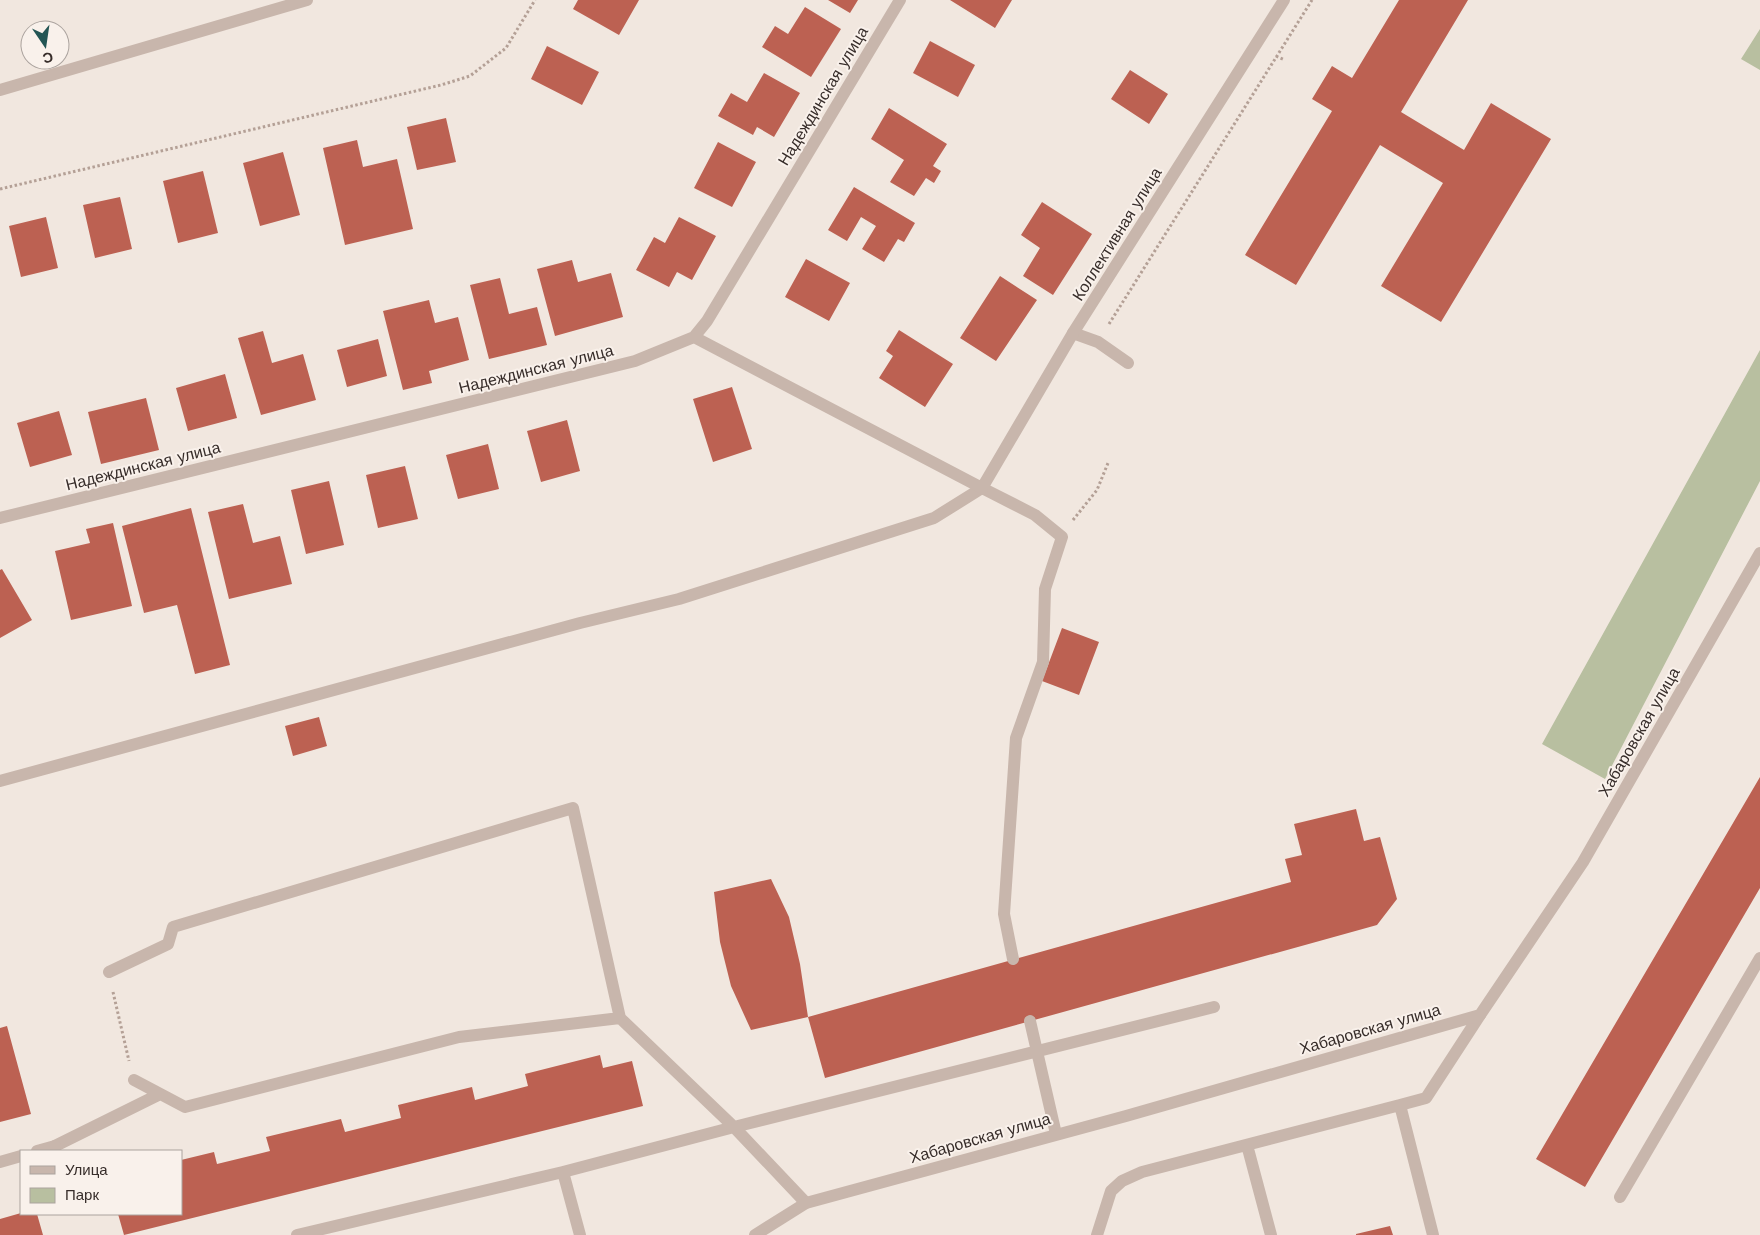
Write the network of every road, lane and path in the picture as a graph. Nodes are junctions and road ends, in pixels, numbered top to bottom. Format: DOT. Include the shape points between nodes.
graph roads {
  1 [pos="307,0"];
  2 [pos="535,0"];
  3 [pos="900,0"];
  4 [pos="1284,0"];
  5 [pos="1312,0"];
  6 [pos="0,90"];
  7 [pos="0,189"];
  8 [pos="1073,333"];
  9 [pos="694,338"];
  10 [pos="1098,342"];
  11 [pos="1128,362"];
  12 [pos="1108,463"];
  13 [pos="982,488"];
  14 [pos="0,518"];
  15 [pos="1062,537"];
  16 [pos="1760,553"];
  17 [pos="0,781"];
  18 [pos="1760,958"];
  19 [pos="1013,959"];
  20 [pos="109,972"];
  21 [pos="1214,1007"];
  22 [pos="1480,1015"];
  23 [pos="620,1018"];
  24 [pos="1030,1021"];
  25 [pos="1037,1051"];
  26 [pos="134,1080"];
  27 [pos="160,1094"];
  28 [pos="1400,1106"];
  29 [pos="734,1127"];
  30 [pos="1056,1134"];
  31 [pos="1247,1145"];
  32 [pos="41,1150"];
  33 [pos="20,1156"];
  34 [pos="0,1162"];
  35 [pos="563,1172"];
  36 [pos="1620,1197"];
  37 [pos="806,1203"];
  38 [pos="297,1235"];
  39 [pos="580,1235"];
  40 [pos="755,1235"];
  41 [pos="1097,1235"];
  42 [pos="1271,1235"];
  43 [pos="1434,1235"];
  1 -- 6 [label="street"];
  2 -- 7 [label="path" via="506,48 470,76"];
  3 -- 9 [label="street, Надеждинская улица"];
  4 -- 8 [label="street, Коллективная улица"];
  5 -- 10 [label="path"];
  8 -- 10 [label="street"];
  8 -- 13 [label="street, Коллективная улица"];
  9 -- 13 [label="street"];
  9 -- 14 [label="street, Надеждинская улица" via="635,361"];
  10 -- 11 [label="street"];
  12 -- 15 [label="path" via="1097,490"];
  13 -- 15 [label="street" via="1035,515"];
  13 -- 17 [label="street" via="934,518 679,599 571,625"];
  15 -- 19 [label="street" via="1045,589 1043,662 1016,738 1004,914"];
  16 -- 22 [label="street, Хабаровская улица" via="1584,862"];
  18 -- 36 [label="street"];
  20 -- 23 [label="street" via="168,944 173,927 573,808"];
  20 -- 26 [label="path"];
  21 -- 25 [label="street"];
  22 -- 28 [label="street" via="1426,1098"];
  22 -- 30 [label="street, Хабаровская улица"];
  23 -- 27 [label="street" via="459,1037 185,1107"];
  23 -- 29 [label="street"];
  24 -- 25 [label="street"];
  25 -- 29 [label="street"];
  25 -- 30 [label="street"];
  26 -- 27 [label="street"];
  27 -- 32 [label="street"];
  28 -- 31 [label="street"];
  28 -- 43 [label="street"];
  29 -- 35 [label="street"];
  29 -- 37 [label="street"];
  30 -- 37 [label="street, Хабаровская улица"];
  31 -- 41 [label="street" via="1122,1180 1111,1191"];
  31 -- 42 [label="street"];
  33 -- 34 [label="street"];
  35 -- 38 [label="street"];
  35 -- 39 [label="street"];
  37 -- 40 [label="street, Хабаровская улица"];
}
